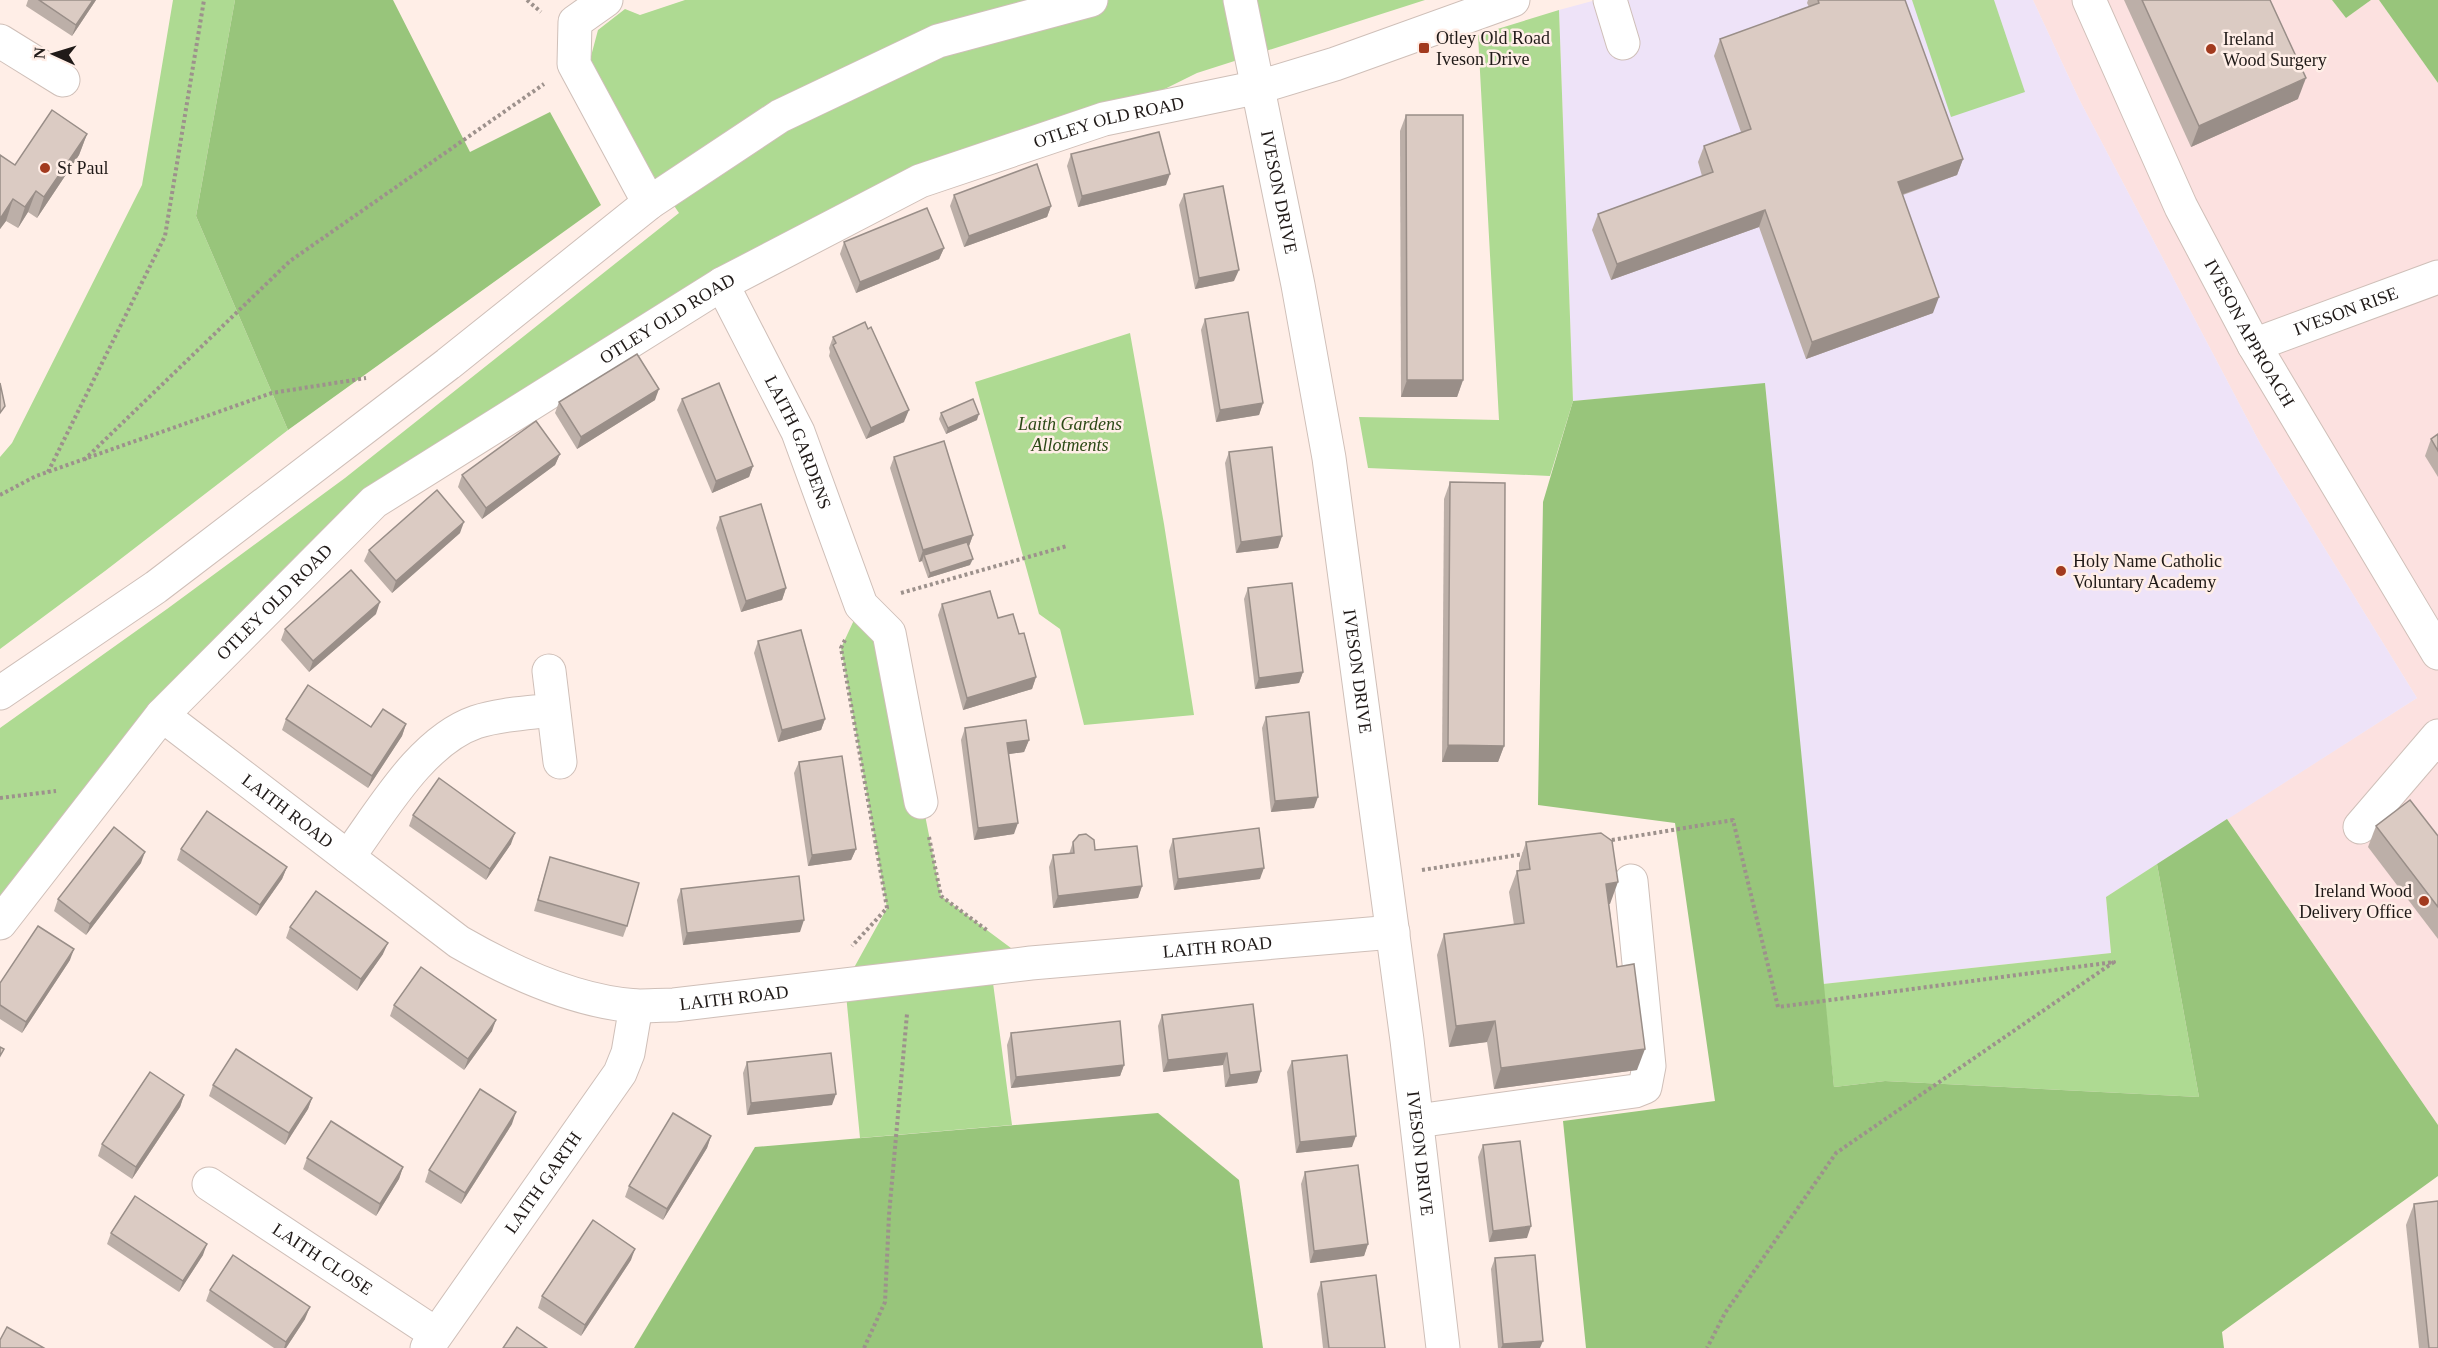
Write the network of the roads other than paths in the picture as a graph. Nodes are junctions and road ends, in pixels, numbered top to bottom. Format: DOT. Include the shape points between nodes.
graph roads {
  1 [pos="606,0"];
  2 [pos="1091,0"];
  3 [pos="1240,0"];
  4 [pos="1513,0"];
  5 [pos="1610,0"];
  6 [pos="2089,0"];
  7 [pos="0,41"];
  8 [pos="1623,43"];
  9 [pos="63,80"];
  10 [pos="1258,87"];
  11 [pos="649,203"];
  12 [pos="2438,277"];
  13 [pos="722,284"];
  14 [pos="2254,345"];
  15 [pos="2438,653"];
  16 [pos="549,671"];
  17 [pos="0,693"];
  18 [pos="554,710"];
  19 [pos="162,715"];
  20 [pos="2438,736"];
  21 [pos="560,762"];
  22 [pos="921,801"];
  23 [pos="2360,827"];
  24 [pos="348,857"];
  25 [pos="1631,881"];
  26 [pos="0,923"];
  27 [pos="1393,932"];
  28 [pos="636,1005"];
  29 [pos="1417,1121"];
  30 [pos="209,1184"];
  31 [pos="432,1341"];
  32 [pos="1443,1348"];
  1 -- 11 [label="street" via="575,22 574,64"];
  2 -- 11 [label="street" via="938,40 780,116"];
  3 -- 10 [label="street, IVESON DRIVE"];
  4 -- 10 [label="street, OTLEY OLD ROAD" via="1409,39"];
  5 -- 8 [label="street"];
  6 -- 14 [label="street, IVESON APPROACH" via="2181,207"];
  7 -- 9 [label="street"];
  10 -- 13 [label="street, OTLEY OLD ROAD" via="1104,119 920,181"];
  10 -- 27 [label="street, IVESON DRIVE" via="1299,285 1329,458"];
  11 -- 17 [label="street" via="448,364 165,579"];
  12 -- 14 [label="street, IVESON RISE"];
  13 -- 19 [label="street, OTLEY OLD ROAD" via="374,502"];
  13 -- 22 [label="street, LAITH GARDENS" via="798,432 861,605 889,633"];
  14 -- 15 [label="street, IVESON APPROACH"];
  16 -- 18 [label="street"];
  18 -- 21 [label="street"];
  18 -- 24 [label="street" via="478,721 455,730 415,767"];
  19 -- 24 [label="street, LAITH ROAD"];
  19 -- 26 [label="street, OTLEY OLD ROAD"];
  20 -- 23 [label="street"];
  24 -- 28 [label="street, LAITH ROAD" via="459,942 491,960 543,983 605,1001"];
  25 -- 29 [label="street" via="1650,1066 1645,1087"];
  27 -- 28 [label="street, LAITH ROAD" via="1031,963 674,1005"];
  27 -- 29 [label="street, IVESON DRIVE"];
  28 -- 31 [label="street, LAITH GARTH" via="628,1053 620,1073"];
  29 -- 32 [label="street, IVESON DRIVE"];
  30 -- 31 [label="street, LAITH CLOSE"];
}
